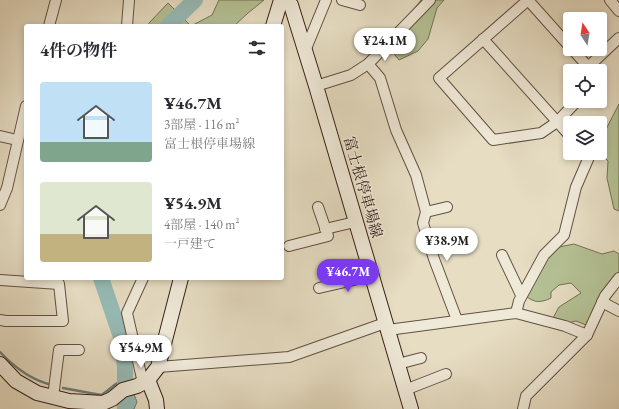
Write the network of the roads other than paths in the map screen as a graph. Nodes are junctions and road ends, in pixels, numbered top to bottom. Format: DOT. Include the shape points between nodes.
graph roads {
  1 [pos="56,0"];
  2 [pos="129,0"];
  3 [pos="281,0"];
  4 [pos="286,0"];
  5 [pos="326,0"];
  6 [pos="342,0"];
  7 [pos="430,0"];
  8 [pos="528,0"];
  9 [pos="610,0"];
  10 [pos="360,4"];
  11 [pos="619,11"];
  12 [pos="50,24"];
  13 [pos="127,24"];
  14 [pos="274,24"];
  15 [pos="563,38"];
  16 [pos="619,38"];
  17 [pos="483,39"];
  18 [pos="305,51"];
  19 [pos="578,56"];
  20 [pos="368,64"];
  21 [pos="586,64"];
  22 [pos="595,64"];
  23 [pos="316,86"];
  24 [pos="570,108"];
  25 [pos="24,114"];
  26 [pos="557,122"];
  27 [pos="563,128"];
  28 [pos="0,136"];
  29 [pos="18,140"];
  30 [pos="588,160"];
  31 [pos="0,205"];
  32 [pos="318,207"];
  33 [pos="447,207"];
  34 [pos="426,212"];
  35 [pos="355,222"];
  36 [pos="325,229"];
  37 [pos="289,246"];
  38 [pos="502,255"];
  39 [pos="371,276"];
  40 [pos="619,278"];
  41 [pos="0,280"];
  42 [pos="142,280"];
  43 [pos="180,280"];
  44 [pos="319,288"];
  45 [pos="521,296"];
  46 [pos="602,302"];
  47 [pos="619,311"];
  48 [pos="516,313"];
  49 [pos="0,320"];
  50 [pos="457,320"];
  51 [pos="386,326"];
  52 [pos="587,335"];
  53 [pos="79,350"];
  54 [pos="421,358"];
  55 [pos="0,364"];
  56 [pos="398,364"];
  57 [pos="158,368"];
  58 [pos="446,374"];
  59 [pos="143,383"];
  60 [pos="405,390"];
  61 [pos="53,397"];
  62 [pos="102,406"];
  63 [pos="157,409"];
  64 [pos="411,409"];
  65 [pos="522,409"];
  1 -- 12 [label="street"];
  2 -- 13 [label="street"];
  3 -- 14 [label="main road"];
  4 -- 18 [label="main road, 富士根停車場線" via="291,5"];
  5 -- 18 [label="street"];
  6 -- 10 [label="street"];
  7 -- 20 [label="street"];
  8 -- 15 [label="street"];
  8 -- 17 [label="street"];
  9 -- 11 [label="street"];
  16 -- 22 [label="street"];
  17 -- 26 [label="street"];
  17 -- 26 [label="street" via="439,78 493,140 541,133"];
  18 -- 23 [label="main road, 富士根停車場線"];
  19 -- 21 [label="street"];
  20 -- 23 [label="street" via="351,75"];
  20 -- 34 [label="street" via="380,78 396,130 416,175"];
  23 -- 35 [label="main road, 富士根停車場線"];
  24 -- 26 [label="street"];
  25 -- 29 [label="street"];
  26 -- 27 [label="street"];
  28 -- 29 [label="street"];
  29 -- 31 [label="street" via="7,188"];
  30 -- 45 [label="street" via="576,187 564,235 544,255"];
  32 -- 36 [label="street"];
  33 -- 34 [label="street"];
  34 -- 50 [label="street" via="424,223 434,259"];
  35 -- 36 [label="street"];
  35 -- 39 [label="main road, 富士根停車場線"];
  36 -- 37 [label="street" via="328,236"];
  38 -- 45 [label="street"];
  39 -- 44 [label="street"];
  39 -- 51 [label="main road, 富士根停車場線"];
  40 -- 46 [label="street"];
  41 -- 49 [label="street" via="59,284 62,321"];
  42 -- 59 [label="street" via="127,313"];
  43 -- 57 [label="main road"];
  45 -- 48 [label="street"];
  46 -- 47 [label="street"];
  46 -- 52 [label="street"];
  48 -- 50 [label="street"];
  48 -- 52 [label="street" via="565,326"];
  50 -- 51 [label="street"];
  51 -- 56 [label="main road, 富士根停車場線"];
  51 -- 57 [label="street" via="289,357"];
  52 -- 65 [label="street" via="526,396"];
  53 -- 61 [label="street" via="59,350"];
  54 -- 56 [label="street"];
  55 -- 61 [label="main road" via="16,381 37,393"];
  56 -- 60 [label="main road, 富士根停車場線"];
  57 -- 59 [label="main road"];
  58 -- 60 [label="street"];
  59 -- 62 [label="main road" via="123,390"];
  59 -- 63 [label="main road" via="156,400"];
  60 -- 64 [label="main road, 富士根停車場線"];
  61 -- 62 [label="main road"];
}
